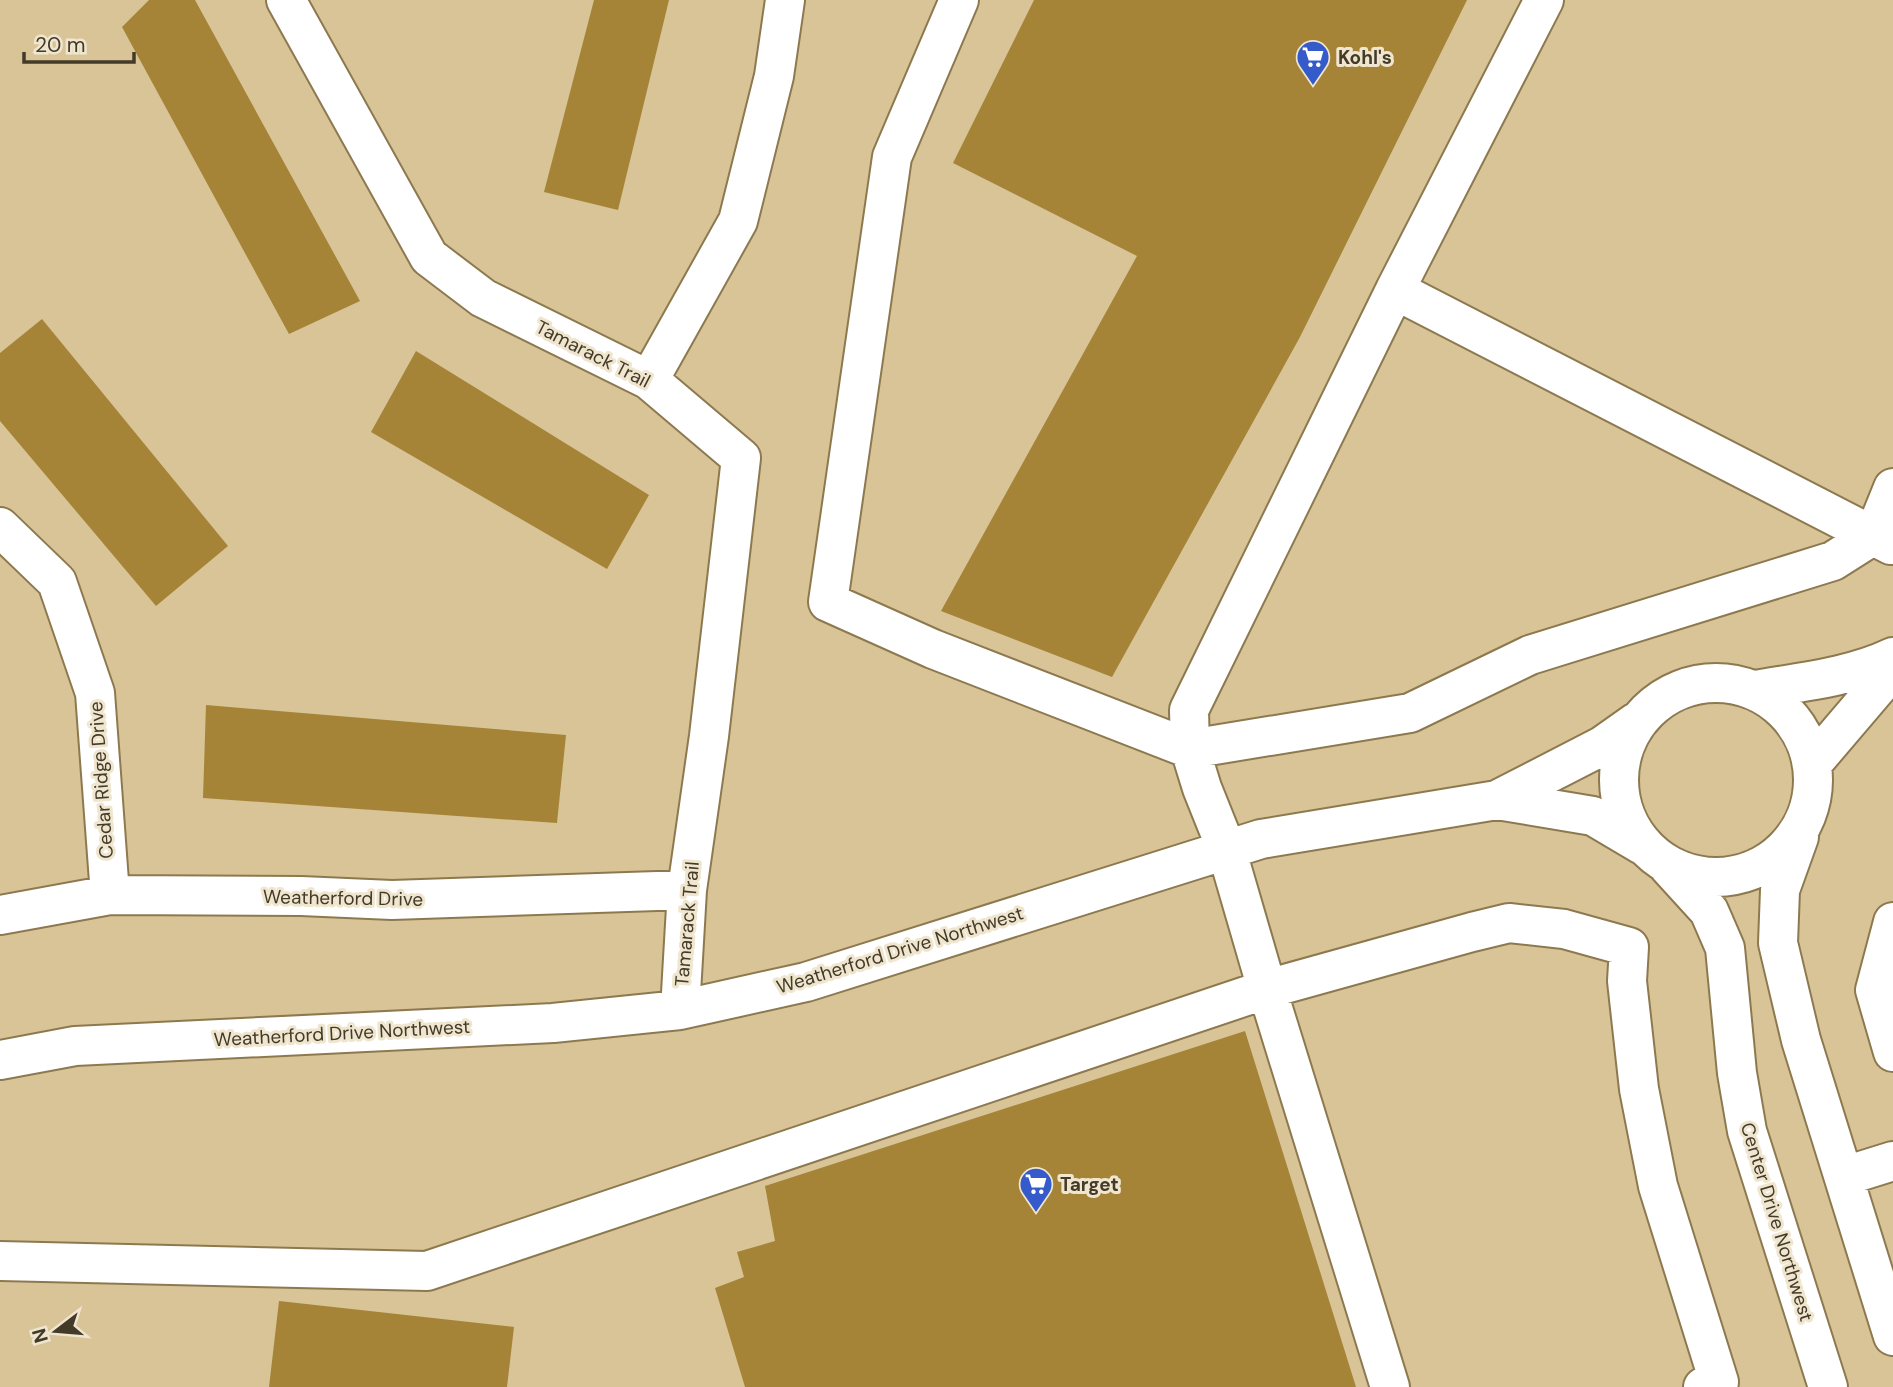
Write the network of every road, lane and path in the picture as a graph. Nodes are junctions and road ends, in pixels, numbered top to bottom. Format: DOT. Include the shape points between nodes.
graph roads {
  1 [pos="285,0"];
  2 [pos="785,0"];
  3 [pos="960,0"];
  4 [pos="1544,0"];
  5 [pos="1395,290"];
  6 [pos="649,380"];
  7 [pos="1893,488"];
  8 [pos="0,527"];
  9 [pos="1884,540"];
  10 [pos="1893,657"];
  11 [pos="1893,669"];
  12 [pos="1755,690"];
  13 [pos="1636,722"];
  14 [pos="1190,749"];
  15 [pos="1812,764"];
  16 [pos="1497,800"];
  17 [pos="1803,826"];
  18 [pos="1226,848"];
  19 [pos="1655,855"];
  20 [pos="687,890"];
  21 [pos="110,895"];
  22 [pos="0,915"];
  23 [pos="1893,922"];
  24 [pos="1267,989"];
  25 [pos="680,1010"];
  26 [pos="1893,1052"];
  27 [pos="0,1060"];
  28 [pos="1893,1161"];
  29 [pos="1845,1176"];
  30 [pos="0,1261"];
  31 [pos="1893,1336"];
  32 [pos="1390,1387"];
  33 [pos="1703,1387"];
  34 [pos="1828,1387"];
  1 -- 6 [label="street, Tamarack Trail" via="429,257 483,298"];
  2 -- 6 [label="street" via="774,76 738,221"];
  3 -- 14 [label="street" via="892,157 828,602 933,649"];
  4 -- 5 [label="street"];
  5 -- 9 [label="street"];
  5 -- 14 [label="street" via="1189,710"];
  6 -- 20 [label="street, Tamarack Trail" via="741,458"];
  7 -- 9 [label="street"];
  8 -- 21 [label="street, Cedar Ridge Drive" via="57,582 95,693"];
  9 -- 14 [label="street" via="1833,561 1530,654 1410,713"];
  10 -- 12 [label="street" via="1830,677"];
  11 -- 15 [label="street"];
  12 -- 13 [label="street" via="1723,682 1690,685 1660,699"];
  12 -- 15 [label="street" via="1789,717 1802,734"];
  13 -- 16 [label="street, Weatherford Drive Northwest" via="1602,746"];
  13 -- 19 [label="street" via="1622,752 1618,784 1625,817"];
  14 -- 18 [label="street"];
  15 -- 17 [label="street" via="1812,795"];
  16 -- 18 [label="street, Weatherford Drive Northwest"];
  16 -- 19 [label="street, Weatherford Drive Northwest" via="1593,816"];
  17 -- 19 [label="street" via="1767,863 1728,877 1697,876"];
  17 -- 29 [label="street" via="1780,890 1778,943 1801,1040"];
  18 -- 24 [label="street"];
  18 -- 25 [label="street, Weatherford Drive Northwest" via="806,982"];
  19 -- 34 [label="street, Center Drive Northwest" via="1709,911 1725,948 1747,1131"];
  20 -- 21 [label="street, Weatherford Drive" via="392,900"];
  20 -- 25 [label="street, Tamarack Trail"];
  21 -- 22 [label="street, Weatherford Drive"];
  23 -- 26 [label="street" via="1875,990"];
  24 -- 30 [label="street" via="427,1271"];
  24 -- 32 [label="street"];
  24 -- 33 [label="street" via="1509,923 1564,929 1629,947 1627,981 1639,1089 1658,1186 1719,1382"];
  25 -- 27 [label="street, Weatherford Drive Northwest" via="553,1023 75,1046"];
  28 -- 29 [label="street"];
  29 -- 31 [label="street"];
}
